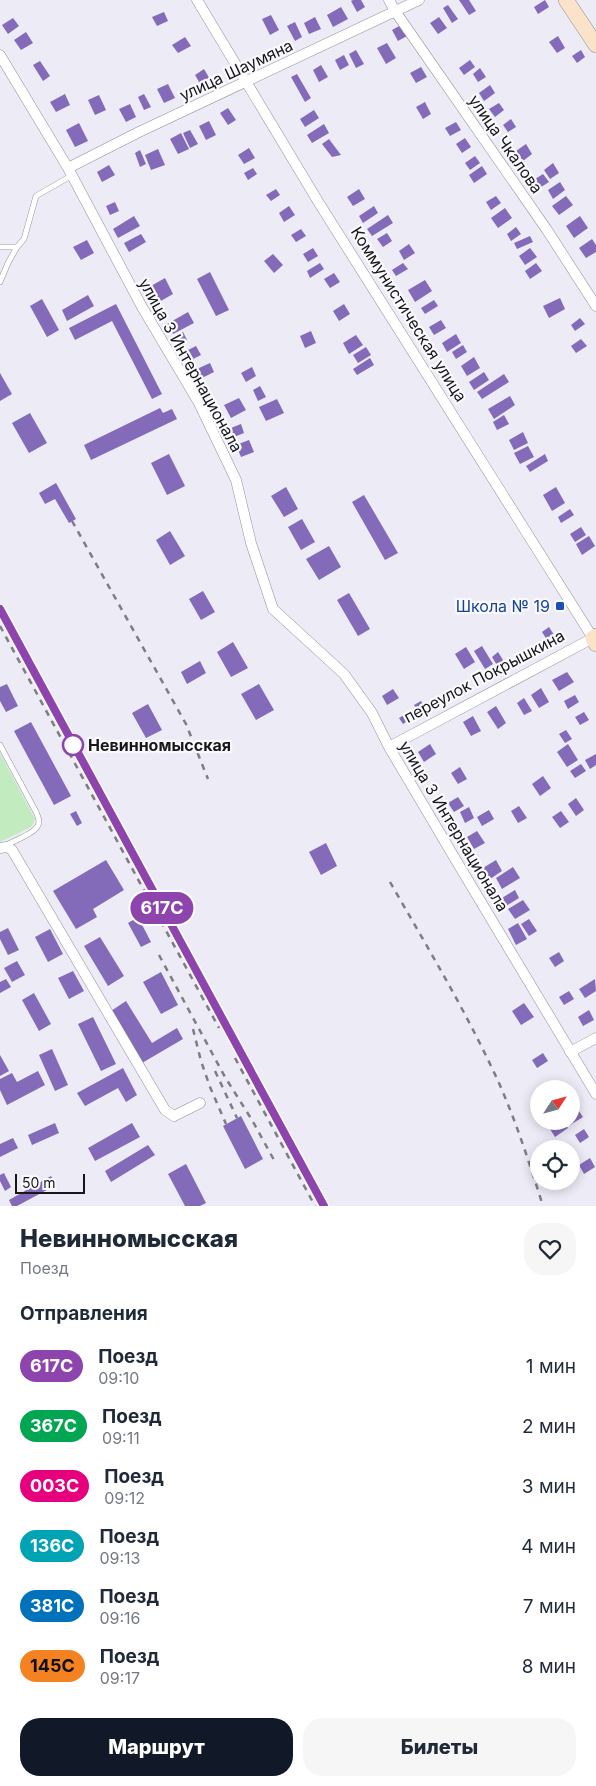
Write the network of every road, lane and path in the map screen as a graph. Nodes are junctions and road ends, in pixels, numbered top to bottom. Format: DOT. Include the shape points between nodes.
graph roads {
  1 [pos="197,0"];
  2 [pos="389,0"];
  3 [pos="419,0"];
  4 [pos="566,0"];
  5 [pos="395,11"];
  6 [pos="596,45"];
  7 [pos="0,55"];
  8 [pos="246,82"];
  9 [pos="69,172"];
  10 [pos="0,247"];
  11 [pos="17,248"];
  12 [pos="0,282"];
  13 [pos="596,306"];
  14 [pos="595,639"];
  15 [pos="0,745"];
  16 [pos="390,747"];
  17 [pos="0,848"];
  18 [pos="596,1038"];
  19 [pos="570,1052"];
  20 [pos="596,1094"];
  21 [pos="200,1103"];
  1 -- 8 [label="street, Коммунистическая улица"];
  2 -- 5 [label="street, улица Чкалова"];
  3 -- 5 [label="street, улица Шаумяна"];
  4 -- 6 [label="street"];
  5 -- 8 [label="street, улица Шаумяна"];
  5 -- 13 [label="street, улица Чкалова"];
  7 -- 9 [label="street, улица 3 Интернационала"];
  8 -- 9 [label="street, улица Шаумяна" via="139,132"];
  8 -- 14 [label="street, Коммунистическая улица"];
  9 -- 11 [label="lane" via="36,196 24,239"];
  9 -- 16 [label="street, улица 3 Интернационала" via="142,308 199,403 236,480 251,543 273,609 344,674 372,713"];
  10 -- 11 [label="lane"];
  11 -- 12 [label="lane"];
  14 -- 16 [label="street, переулок Покрышкина"];
  15 -- 17 [label="lane" via="39,822 34,830"];
  16 -- 19 [label="street, улица 3 Интернационала"];
  17 -- 21 [label="street" via="12,850 165,1110 174,1116"];
  18 -- 19 [label="street"];
  19 -- 20 [label="street, улица 3 Интернационала"];
}
